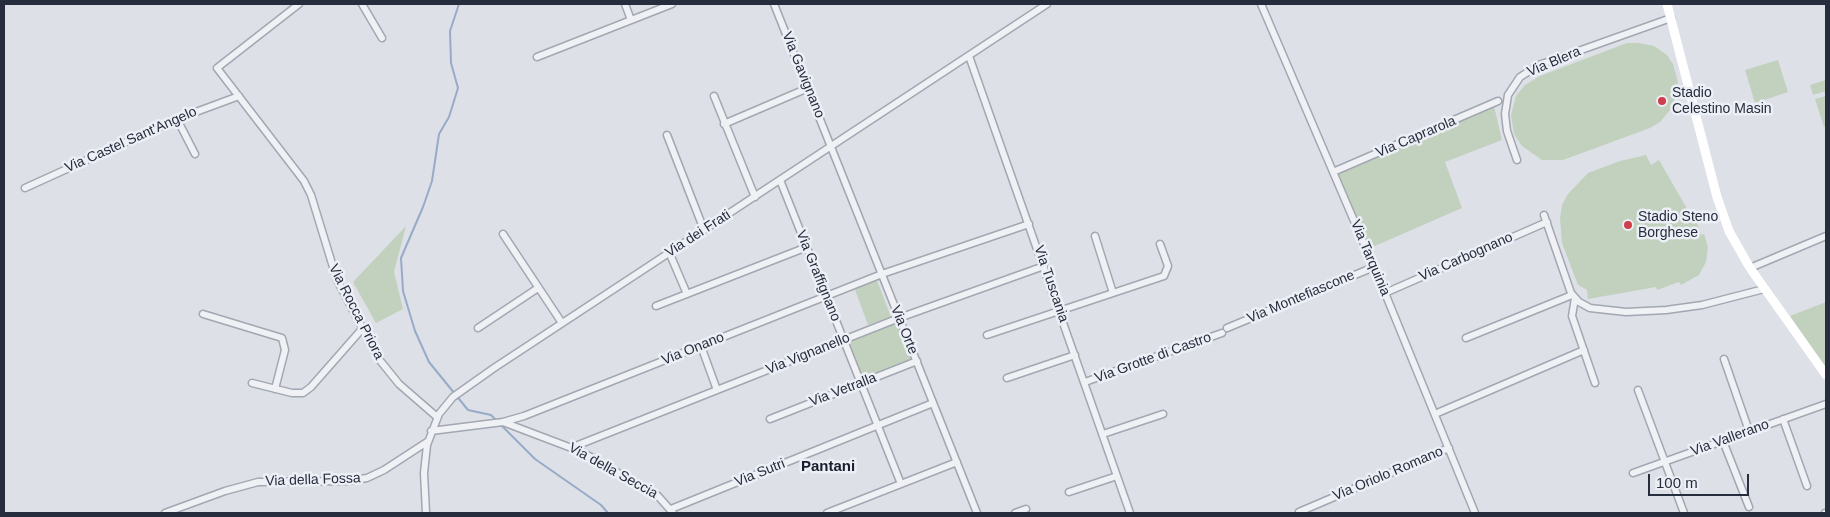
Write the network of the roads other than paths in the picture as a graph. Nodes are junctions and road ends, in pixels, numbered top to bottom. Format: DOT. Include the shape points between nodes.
graph roads {
  1 [pos="298,4"];
  2 [pos="362,4"];
  3 [pos="625,4"];
  4 [pos="672,4"];
  5 [pos="774,4"];
  6 [pos="1047,4"];
  7 [pos="1261,4"];
  8 [pos="1667,4"];
  9 [pos="1671,18"];
  10 [pos="631,20"];
  11 [pos="382,38"];
  12 [pos="969,56"];
  13 [pos="537,58"];
  14 [pos="808,88"];
  15 [pos="238,96"];
  16 [pos="714,96"];
  17 [pos="1498,101"];
  18 [pos="177,119"];
  19 [pos="724,124"];
  20 [pos="667,135"];
  21 [pos="831,146"];
  22 [pos="195,154"];
  23 [pos="1517,160"];
  24 [pos="1333,172"];
  25 [pos="780,180"];
  26 [pos="25,188"];
  27 [pos="755,196"];
  28 [pos="1029,224"];
  29 [pos="704,230"];
  30 [pos="503,234"];
  31 [pos="1095,236"];
  32 [pos="1826,236"];
  33 [pos="1160,244"];
  34 [pos="807,247"];
  35 [pos="669,252"];
  36 [pos="1044,266"];
  37 [pos="1374,267"];
  38 [pos="1750,268"];
  39 [pos="882,274"];
  40 [pos="538,288"];
  41 [pos="1764,289"];
  42 [pos="1113,293"];
  43 [pos="1385,293"];
  44 [pos="687,294"];
  45 [pos="826,296"];
  46 [pos="1574,296"];
  47 [pos="656,306"];
  48 [pos="1060,311"];
  49 [pos="203,314"];
  50 [pos="899,318"];
  51 [pos="562,323"];
  52 [pos="478,328"];
  53 [pos="1228,328"];
  54 [pos="362,329"];
  55 [pos="1222,333"];
  56 [pos="987,335"];
  57 [pos="1466,338"];
  58 [pos="844,340"];
  59 [pos="701,346"];
  60 [pos="1584,350"];
  61 [pos="1075,355"];
  62 [pos="1724,359"];
  63 [pos="917,361"];
  64 [pos="1826,375"];
  65 [pos="1007,378"];
  66 [pos="1085,382"];
  67 [pos="252,383"];
  68 [pos="861,383"];
  69 [pos="1595,383"];
  70 [pos="275,389"];
  71 [pos="717,390"];
  72 [pos="1638,390"];
  73 [pos="933,403"];
  74 [pos="1826,404"];
  75 [pos="1163,414"];
  76 [pos="1435,414"];
  77 [pos="437,417"];
  78 [pos="770,419"];
  79 [pos="1783,419"];
  80 [pos="503,422"];
  81 [pos="878,426"];
  82 [pos="431,431"];
  83 [pos="1749,431"];
  84 [pos="1103,434"];
  85 [pos="1723,440"];
  86 [pos="427,442"];
  87 [pos="573,447"];
  88 [pos="1449,448"];
  89 [pos="1665,461"];
  90 [pos="957,462"];
  91 [pos="1633,472"];
  92 [pos="1117,476"];
  93 [pos="901,484"];
  94 [pos="1807,486"];
  95 [pos="1068,492"];
  96 [pos="1749,507"];
  97 [pos="1026,509"];
  98 [pos="672,511"];
  99 [pos="1299,512"];
  100 [pos="165,513"];
  101 [pos="426,513"];
  102 [pos="827,513"];
  103 [pos="977,513"];
  104 [pos="1015,513"];
  105 [pos="1130,513"];
  106 [pos="1475,513"];
  107 [pos="1684,513"];
  1 -- 15 [label="street, Via Rocca Priora" via="217,68"];
  2 -- 11 [label="street"];
  3 -- 10 [label="street"];
  4 -- 10 [label="street"];
  5 -- 14 [label="street, Via Gavignano"];
  6 -- 12 [label="street, Via dei Frati"];
  7 -- 24 [label="street, Via Tarquinia"];
  8 -- 9 [label="main road"];
  9 -- 23 [label="street, Via Blera" via="1539,65 1520,77 1508,95 1505,114"];
  9 -- 38 [label="main road" via="1717,197 1729,231"];
  10 -- 13 [label="street"];
  12 -- 21 [label="street, Via dei Frati"];
  12 -- 28 [label="street, Via Tuscania"];
  14 -- 19 [label="street"];
  14 -- 21 [label="street, Via Gavignano"];
  15 -- 18 [label="street, Via Castel Sant'Angelo"];
  15 -- 54 [label="street, Via Rocca Priora" via="311,194 335,274"];
  16 -- 19 [label="street"];
  17 -- 24 [label="street, Via Caprarola"];
  18 -- 22 [label="street"];
  18 -- 26 [label="street, Via Castel Sant'Angelo"];
  19 -- 27 [label="street"];
  20 -- 29 [label="street"];
  21 -- 25 [label="street, Via dei Frati"];
  21 -- 39 [label="street, Via Orte"];
  24 -- 37 [label="street, Via Tarquinia"];
  25 -- 27 [label="street, Via dei Frati"];
  25 -- 34 [label="street, Via Graffignano"];
  27 -- 29 [label="street, Via dei Frati"];
  28 -- 36 [label="street, Via Tuscania"];
  28 -- 39 [label="street, Via Onano"];
  29 -- 35 [label="street, Via dei Frati"];
  30 -- 40 [label="street"];
  31 -- 42 [label="street"];
  32 -- 38 [label="street"];
  33 -- 42 [label="street" via="1168,266 1165,275"];
  34 -- 44 [label="street"];
  34 -- 45 [label="street, Via Graffignano"];
  35 -- 44 [label="street"];
  35 -- 51 [label="street, Via dei Frati"];
  36 -- 48 [label="street, Via Tuscania"];
  36 -- 50 [label="street, Via Vignanello"];
  37 -- 43 [label="street, Via Tarquinia"];
  37 -- 53 [label="street, Via Montefiascone"];
  38 -- 41 [label="main road"];
  39 -- 45 [label="street, Via Onano"];
  39 -- 50 [label="street, Via Orte"];
  40 -- 51 [label="street"];
  40 -- 52 [label="street"];
  41 -- 46 [label="street" via="1692,307 1644,312 1598,309 1583,304"];
  41 -- 64 [label="main road"];
  42 -- 48 [label="street"];
  43 -- 46 [label="street, Via Carbognano" via="1545,218"];
  43 -- 76 [label="street, Via Tarquinia"];
  44 -- 47 [label="street"];
  45 -- 58 [label="street, Via Graffignano"];
  45 -- 59 [label="street, Via Onano"];
  46 -- 57 [label="street"];
  46 -- 60 [label="street" via="1572,316"];
  48 -- 56 [label="street"];
  48 -- 61 [label="street, Via Tuscania"];
  49 -- 70 [label="street" via="282,338 286,347"];
  50 -- 58 [label="street, Via Vignanello"];
  50 -- 63 [label="street, Via Orte"];
  51 -- 77 [label="street, Via dei Frati" via="463,389"];
  54 -- 70 [label="street" via="306,391 295,394"];
  54 -- 77 [label="street, Via Rocca Priora" via="393,378"];
  55 -- 66 [label="street, Via Grotte di Castro"];
  58 -- 68 [label="street, Via Graffignano"];
  58 -- 71 [label="street, Via Vignanello"];
  59 -- 71 [label="street"];
  59 -- 80 [label="street, Via Onano"];
  60 -- 69 [label="street"];
  60 -- 76 [label="street"];
  61 -- 65 [label="street"];
  61 -- 66 [label="street, Via Tuscania"];
  62 -- 83 [label="street"];
  63 -- 68 [label="street, Via Vetralla"];
  63 -- 73 [label="street, Via Orte"];
  66 -- 84 [label="street, Via Tuscania"];
  67 -- 70 [label="street"];
  68 -- 78 [label="street, Via Vetralla"];
  68 -- 81 [label="street, Via Graffignano"];
  71 -- 87 [label="street, Via Vignanello"];
  72 -- 89 [label="street"];
  73 -- 81 [label="street, Via Sutri"];
  73 -- 90 [label="street, Via Orte"];
  74 -- 79 [label="street, Via Vallerano"];
  75 -- 84 [label="street"];
  76 -- 88 [label="street, Via Tarquinia"];
  77 -- 82 [label="street, Via dei Frati"];
  79 -- 83 [label="street, Via Vallerano"];
  79 -- 94 [label="street"];
  80 -- 82 [label="street, Via della Seccia"];
  80 -- 87 [label="street, Via della Seccia"];
  81 -- 93 [label="street, Via Graffignano"];
  81 -- 98 [label="street, Via Sutri"];
  82 -- 86 [label="street, Via dei Frati"];
  83 -- 85 [label="street, Via Vallerano"];
  84 -- 92 [label="street, Via Tuscania"];
  85 -- 89 [label="street, Via Vallerano"];
  85 -- 96 [label="street"];
  86 -- 100 [label="street, Via della Fossa" via="367,478 254,482"];
  86 -- 101 [label="street, Via dei Frati" via="424,472"];
  87 -- 98 [label="street, Via della Seccia" via="658,496"];
  88 -- 99 [label="street, Via Oriolo Romano"];
  88 -- 106 [label="street, Via Tarquinia"];
  89 -- 91 [label="street, Via Vallerano"];
  89 -- 107 [label="street"];
  90 -- 93 [label="street"];
  90 -- 103 [label="street, Via Orte"];
  92 -- 95 [label="street"];
  92 -- 105 [label="street, Via Tuscania"];
  93 -- 102 [label="street"];
  97 -- 104 [label="street"];
}
